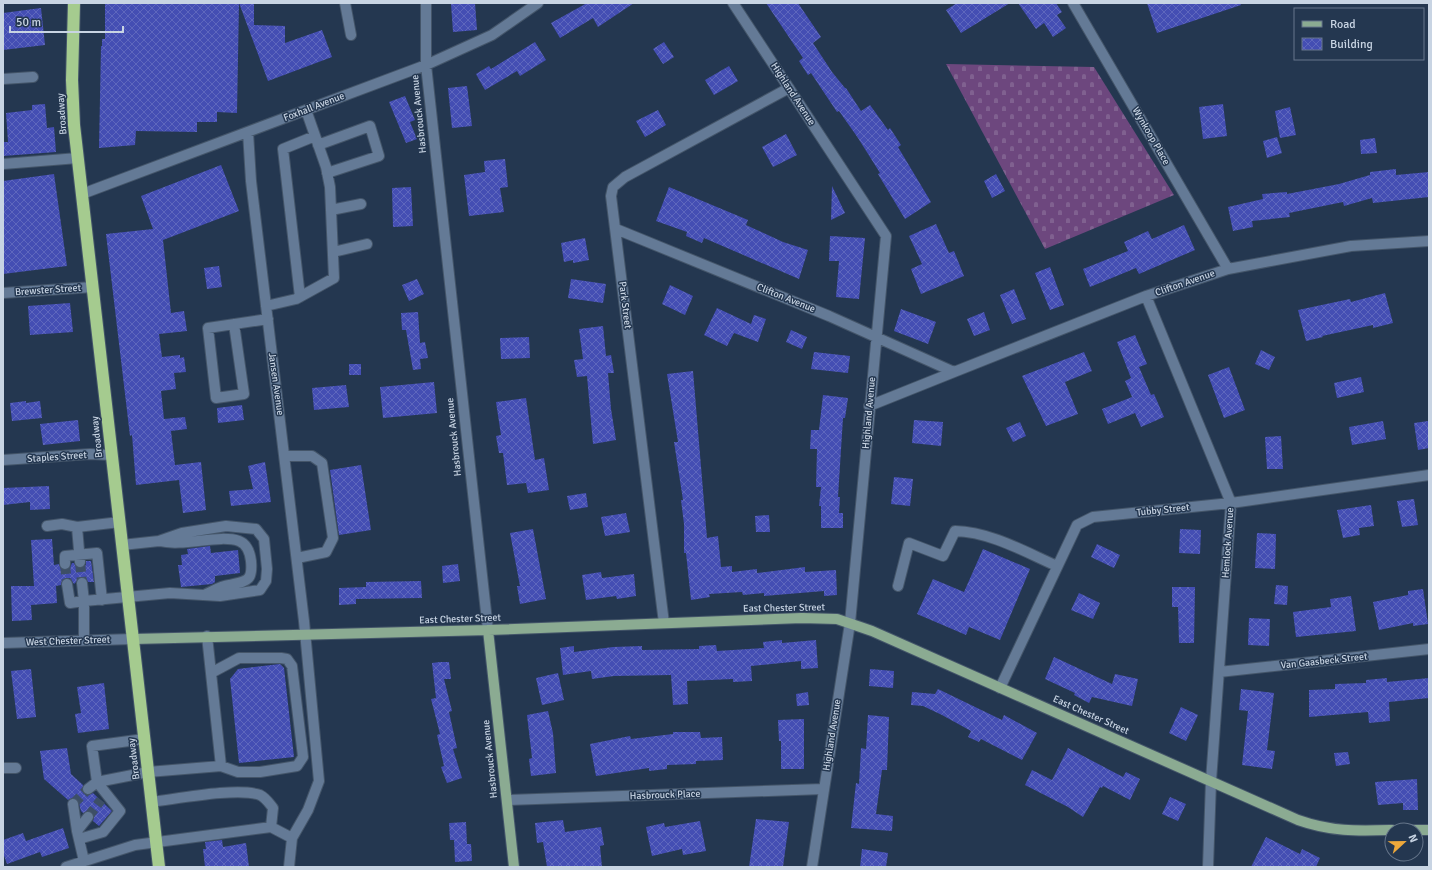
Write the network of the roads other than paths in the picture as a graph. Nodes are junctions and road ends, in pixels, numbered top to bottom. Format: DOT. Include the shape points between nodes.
graph roads {
  1 [pos="74,3"];
  2 [pos="345,3"];
  3 [pos="426,3"];
  4 [pos="538,3"];
  5 [pos="733,3"];
  6 [pos="1073,3"];
  7 [pos="350,35"];
  8 [pos="426,65"];
  9 [pos="33,77"];
  10 [pos="3,79"];
  11 [pos="789,88"];
  12 [pos="306,110"];
  13 [pos="248,132"];
  14 [pos="316,140"];
  15 [pos="78,158"];
  16 [pos="3,164"];
  17 [pos="327,174"];
  18 [pos="82,194"];
  19 [pos="361,204"];
  20 [pos="331,210"];
  21 [pos="616,229"];
  22 [pos="1429,241"];
  23 [pos="367,244"];
  24 [pos="333,252"];
  25 [pos="1228,269"];
  26 [pos="92,287"];
  27 [pos="3,293"];
  28 [pos="1146,296"];
  29 [pos="300,297"];
  30 [pos="266,306"];
  31 [pos="268,319"];
  32 [pos="234,324"];
  33 [pos="876,337"];
  34 [pos="954,372"];
  35 [pos="869,406"];
  36 [pos="112,455"];
  37 [pos="286,456"];
  38 [pos="3,460"];
  39 [pos="1429,475"];
  40 [pos="1231,503"];
  41 [pos="120,522"];
  42 [pos="46,526"];
  43 [pos="77,527"];
  44 [pos="159,541"];
  45 [pos="122,546"];
  46 [pos="80,558"];
  47 [pos="297,558"];
  48 [pos="65,564"];
  49 [pos="1057,566"];
  50 [pos="82,583"];
  51 [pos="67,584"];
  52 [pos="898,586"];
  53 [pos="206,594"];
  54 [pos="128,597"];
  55 [pos="102,600"];
  56 [pos="84,602"];
  57 [pos="664,623"];
  58 [pos="850,623"];
  59 [pos="488,630"];
  60 [pos="305,635"];
  61 [pos="207,636"];
  62 [pos="133,639"];
  63 [pos="84,640"];
  64 [pos="3,642"];
  65 [pos="1429,649"];
  66 [pos="1219,672"];
  67 [pos="211,673"];
  68 [pos="1000,688"];
  69 [pos="144,739"];
  70 [pos="222,766"];
  71 [pos="3,768"];
  72 [pos="16,768"];
  73 [pos="148,772"];
  74 [pos="1212,781"];
  75 [pos="97,782"];
  76 [pos="88,789"];
  77 [pos="823,789"];
  78 [pos="101,800"];
  79 [pos="507,800"];
  80 [pos="151,802"];
  81 [pos="73,804"];
  82 [pos="88,818"];
  83 [pos="271,827"];
  84 [pos="1384,830"];
  85 [pos="78,835"];
  86 [pos="292,838"];
  87 [pos="156,842"];
  88 [pos="84,861"];
  89 [pos="1208,866"];
  90 [pos="66,867"];
  91 [pos="159,867"];
  92 [pos="289,867"];
  93 [pos="514,867"];
  94 [pos="812,867"];
  1 -- 15 [label="highway, Broadway" via="72,80"];
  2 -- 7 [label="street"];
  3 -- 8 [label="street, Hasbrouck Avenue"];
  4 -- 8 [label="street, Foxhall Avenue" via="492,35"];
  5 -- 11 [label="street, Highland Avenue"];
  6 -- 25 [label="street, Wynkoop Place"];
  8 -- 12 [label="street, Foxhall Avenue"];
  8 -- 59 [label="street, Hasbrouck Avenue"];
  9 -- 10 [label="street"];
  11 -- 21 [label="street, Park Street" via="625,177 613,188 611,196"];
  11 -- 33 [label="street, Highland Avenue" via="886,236"];
  12 -- 13 [label="street, Foxhall Avenue"];
  12 -- 14 [label="street"];
  13 -- 18 [label="street, Foxhall Avenue"];
  13 -- 30 [label="street, Jansen Avenue" via="251,181"];
  14 -- 17 [label="street"];
  14 -- 17 [label="street" via="370,126 379,156"];
  14 -- 29 [label="street" via="283,149"];
  15 -- 16 [label="street"];
  15 -- 18 [label="highway, Broadway"];
  17 -- 20 [label="street"];
  18 -- 26 [label="highway, Broadway"];
  19 -- 20 [label="street"];
  20 -- 24 [label="street"];
  21 -- 33 [label="street, Clifton Avenue"];
  21 -- 57 [label="street, Park Street"];
  22 -- 25 [label="street, Clifton Avenue" via="1351,246"];
  23 -- 24 [label="street"];
  24 -- 29 [label="street" via="334,278"];
  25 -- 28 [label="street, Clifton Avenue"];
  26 -- 27 [label="street, Brewster Street"];
  26 -- 36 [label="highway, Broadway"];
  28 -- 34 [label="street, Clifton Avenue"];
  28 -- 40 [label="street, Hemlock Avenue"];
  29 -- 30 [label="street"];
  30 -- 31 [label="street, Jansen Avenue"];
  31 -- 32 [label="street"];
  31 -- 37 [label="street, Jansen Avenue"];
  32 -- 32 [label="street" via="208,328 216,398 244,394"];
  33 -- 34 [label="street, Clifton Avenue"];
  33 -- 35 [label="street, Highland Avenue"];
  34 -- 35 [label="street, Clifton Avenue"];
  35 -- 58 [label="street, Highland Avenue"];
  36 -- 38 [label="street, Staples Street" via="90,454"];
  36 -- 41 [label="highway, Broadway"];
  37 -- 47 [label="street, Jansen Avenue"];
  37 -- 47 [label="street" via="312,456 322,463 332,538 326,552"];
  39 -- 40 [label="street, Tubby Street"];
  40 -- 49 [label="street, Tubby Street" via="1093,516 1077,525"];
  40 -- 66 [label="street, Hemlock Avenue"];
  41 -- 43 [label="street"];
  41 -- 45 [label="highway, Broadway"];
  42 -- 43 [label="street" via="62,524"];
  43 -- 46 [label="street"];
  44 -- 45 [label="street"];
  44 -- 53 [label="street" via="172,544 229,539 243,543 250,552 252,569 249,578 245,582 228,585"];
  44 -- 53 [label="street" via="182,533 226,526 256,529 264,540 267,569 266,581 260,590 220,596"];
  45 -- 54 [label="highway, Broadway"];
  46 -- 48 [label="street" via="65,556"];
  46 -- 55 [label="street" via="97,553"];
  47 -- 60 [label="street, Jansen Avenue"];
  49 -- 52 [label="street" via="973,531 955,531 942,556 908,543"];
  49 -- 68 [label="street, Tubby Street"];
  50 -- 56 [label="street"];
  51 -- 56 [label="street" via="70,603"];
  53 -- 54 [label="street" via="170,593"];
  54 -- 55 [label="street"];
  54 -- 62 [label="highway, Broadway"];
  55 -- 56 [label="street"];
  56 -- 63 [label="street"];
  57 -- 58 [label="main road, East Chester Street" via="802,618 836,619"];
  57 -- 59 [label="main road, East Chester Street"];
  58 -- 68 [label="main road, East Chester Street"];
  58 -- 77 [label="street, Highland Avenue"];
  59 -- 60 [label="main road, East Chester Street"];
  59 -- 79 [label="main road, Hasbrouck Avenue"];
  60 -- 61 [label="main road, East Chester Street"];
  60 -- 86 [label="street, Jansen Avenue" via="319,781 308,810"];
  61 -- 62 [label="main road, East Chester Street"];
  61 -- 67 [label="street"];
  62 -- 63 [label="street, West Chester Street"];
  62 -- 69 [label="highway, Broadway"];
  63 -- 64 [label="street, West Chester Street"];
  65 -- 66 [label="street, Van Gaasbeck Street"];
  66 -- 74 [label="street, Hemlock Avenue"];
  67 -- 70 [label="street"];
  67 -- 70 [label="street" via="239,658 287,659 292,666 302,748 302,757 297,766 260,772 238,772"];
  68 -- 74 [label="main road, East Chester Street"];
  69 -- 73 [label="highway, Broadway"];
  69 -- 75 [label="street" via="92,746"];
  70 -- 73 [label="street"];
  71 -- 72 [label="street"];
  73 -- 75 [label="street"];
  73 -- 80 [label="highway, Broadway"];
  74 -- 84 [label="main road, East Chester Street" via="1320,828 1347,831"];
  74 -- 89 [label="street, Hemlock Avenue"];
  75 -- 76 [label="street"];
  75 -- 78 [label="street"];
  75 -- 85 [label="street" via="120,811 103,832"];
  77 -- 79 [label="street, Hasbrouck Place"];
  77 -- 94 [label="street, Highland Avenue"];
  79 -- 93 [label="main road, Hasbrouck Avenue"];
  80 -- 83 [label="street" via="234,793 260,795 273,808"];
  80 -- 87 [label="highway, Broadway"];
  81 -- 85 [label="street"];
  82 -- 85 [label="street"];
  83 -- 86 [label="street"];
  83 -- 87 [label="street"];
  85 -- 88 [label="street"];
  86 -- 92 [label="street"];
  87 -- 88 [label="street" via="135,845"];
  87 -- 91 [label="highway, Broadway"];
  88 -- 90 [label="street"];
}
